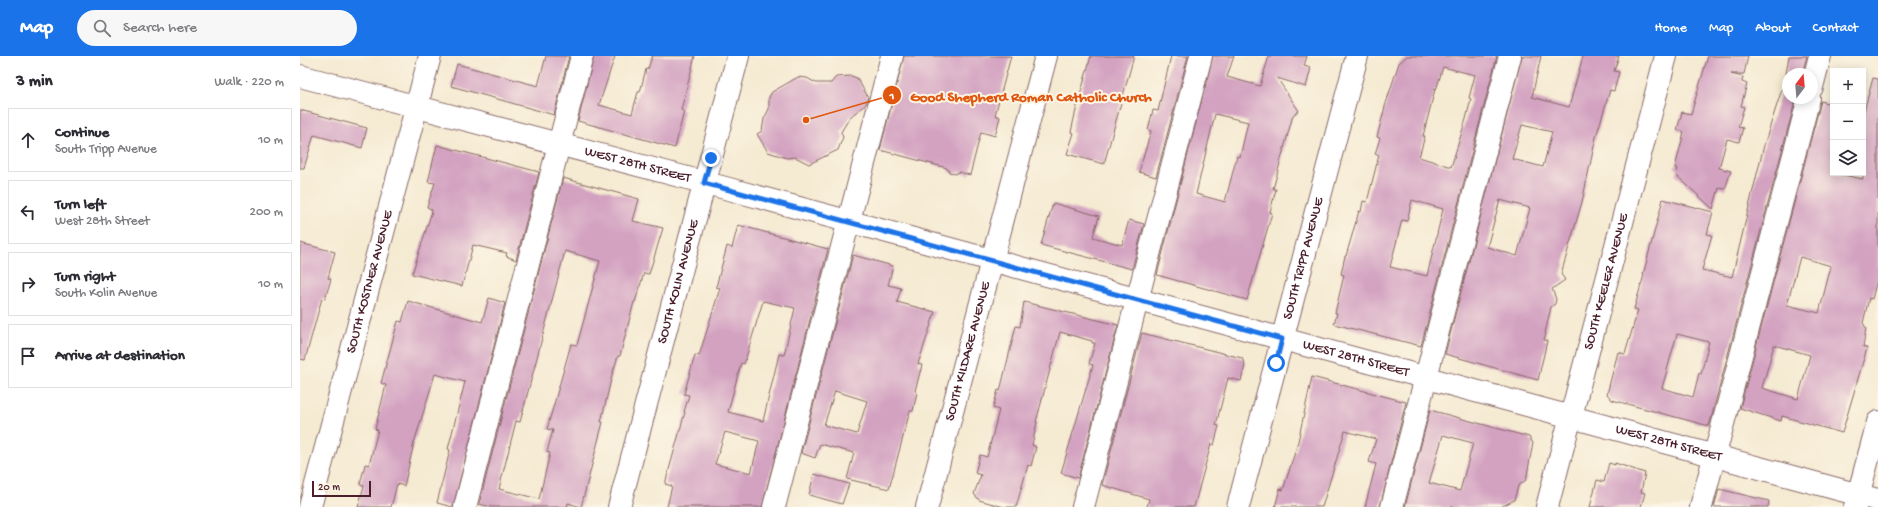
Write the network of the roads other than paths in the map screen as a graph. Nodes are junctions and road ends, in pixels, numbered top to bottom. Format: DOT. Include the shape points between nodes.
graph roads {
  1 [pos="430,56"];
  2 [pos="582,56"];
  3 [pos="738,56"];
  4 [pos="892,56"];
  5 [pos="1046,56"];
  6 [pos="1201,56"];
  7 [pos="1357,56"];
  8 [pos="1510,56"];
  9 [pos="1666,56"];
  10 [pos="1820,56"];
  11 [pos="1817,68"];
  12 [pos="300,76"];
  13 [pos="1807,104"];
  14 [pos="416,107"];
  15 [pos="559,144"];
  16 [pos="704,183"];
  17 [pos="849,222"];
  18 [pos="992,261"];
  19 [pos="1137,301"];
  20 [pos="1282,339"];
  21 [pos="1426,378"];
  22 [pos="1571,417"];
  23 [pos="1878,422"];
  24 [pos="1714,455"];
  25 [pos="1864,501"];
  26 [pos="310,507"];
  27 [pos="465,507"];
  28 [pos="619,507"];
  29 [pos="774,507"];
  30 [pos="927,507"];
  31 [pos="1083,507"];
  32 [pos="1238,507"];
  33 [pos="1392,507"];
  34 [pos="1547,507"];
  35 [pos="1701,507"];
  1 -- 14 [label="street, SOUTH KOSTNER AVENUE"];
  2 -- 15 [label="street"];
  3 -- 16 [label="street, SOUTH KOLIN AVENUE"];
  4 -- 17 [label="street"];
  5 -- 18 [label="street, SOUTH KILDARE AVENUE"];
  6 -- 19 [label="street"];
  7 -- 20 [label="street, SOUTH TRIPP AVENUE"];
  8 -- 21 [label="street"];
  9 -- 22 [label="street, SOUTH KEELER AVENUE"];
  10 -- 11 [label="street"];
  12 -- 14 [label="street, WEST 28TH STREET"];
  13 -- 24 [label="street"];
  14 -- 15 [label="street, WEST 28TH STREET"];
  14 -- 26 [label="street, SOUTH KOSTNER AVENUE"];
  15 -- 16 [label="street, WEST 28TH STREET"];
  15 -- 27 [label="street"];
  16 -- 17 [label="street, WEST 28TH STREET"];
  16 -- 28 [label="street, SOUTH KOLIN AVENUE"];
  17 -- 18 [label="street, WEST 28TH STREET"];
  17 -- 29 [label="street"];
  18 -- 19 [label="street, WEST 28TH STREET"];
  18 -- 30 [label="street, SOUTH KILDARE AVENUE"];
  19 -- 20 [label="street, WEST 28TH STREET"];
  19 -- 31 [label="street"];
  20 -- 21 [label="street, WEST 28TH STREET"];
  20 -- 32 [label="street, SOUTH TRIPP AVENUE"];
  21 -- 22 [label="street, WEST 28TH STREET"];
  21 -- 33 [label="street"];
  22 -- 24 [label="street, WEST 28TH STREET"];
  22 -- 34 [label="street, SOUTH KEELER AVENUE"];
  23 -- 25 [label="street"];
  24 -- 25 [label="street, WEST 28TH STREET"];
  24 -- 35 [label="street"];
}
